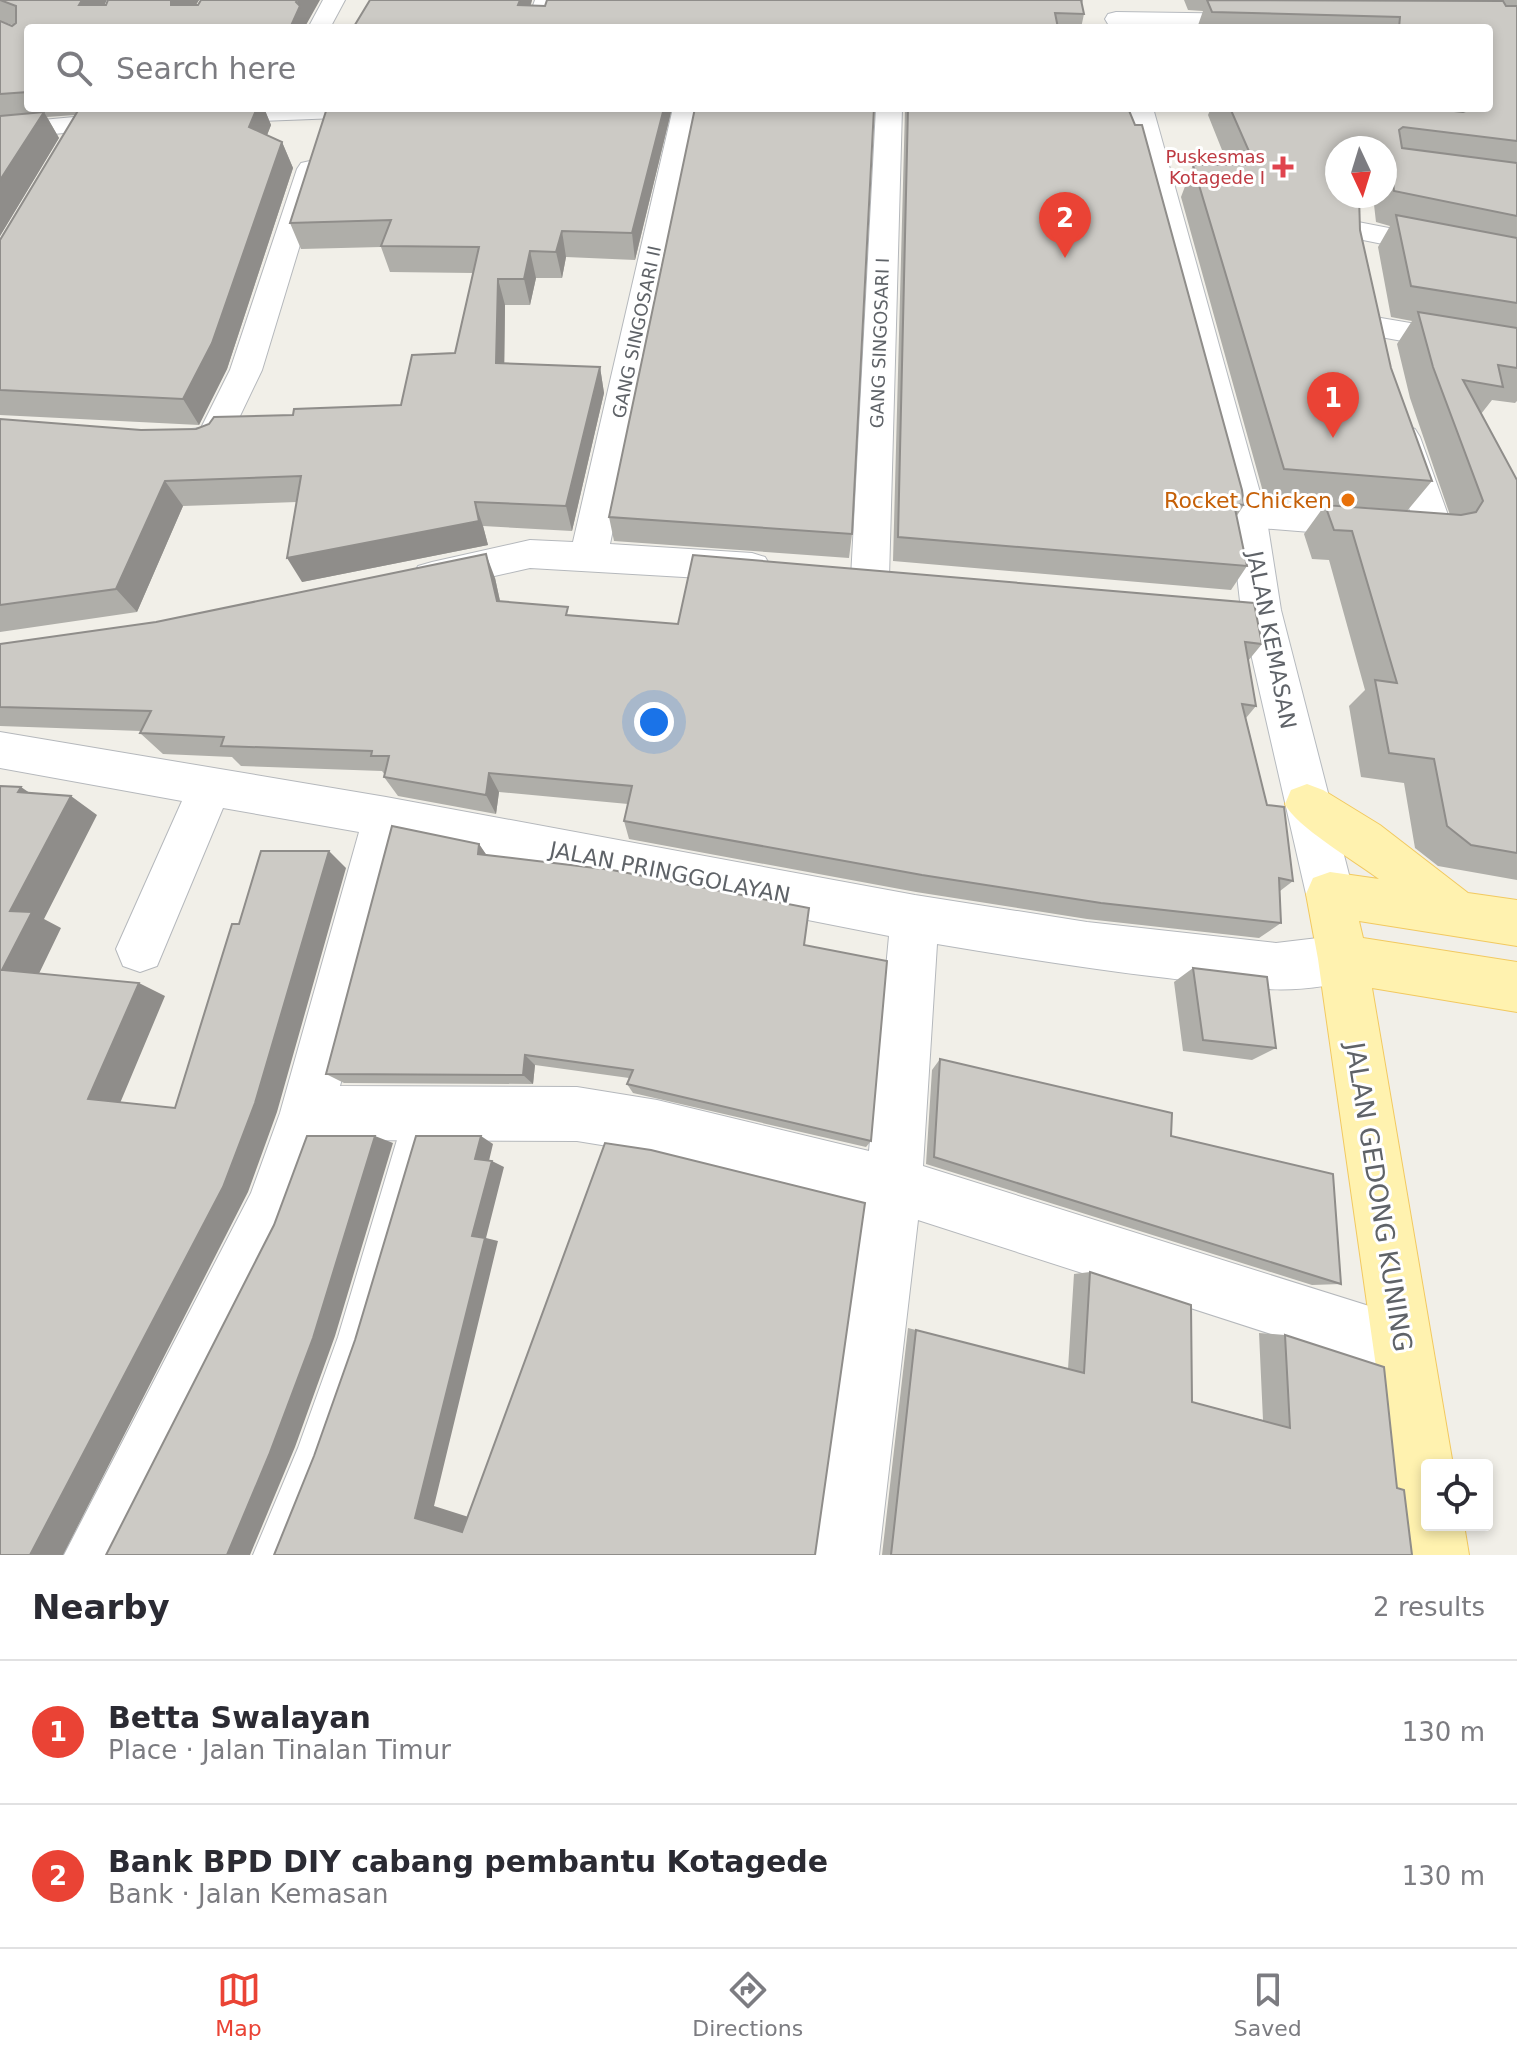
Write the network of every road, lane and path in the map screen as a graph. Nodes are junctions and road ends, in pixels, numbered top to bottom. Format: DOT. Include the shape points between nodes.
graph roads {
  1 [pos="334,0"];
  2 [pos="546,0"];
  3 [pos="1115,16"];
  4 [pos="1286,22"];
  5 [pos="321,24"];
  6 [pos="537,24"];
  7 [pos="229,112"];
  8 [pos="340,112"];
  9 [pos="685,112"];
  10 [pos="889,112"];
  11 [pos="1141,112"];
  12 [pos="191,116"];
  13 [pos="47,118"];
  14 [pos="144,119"];
  15 [pos="84,124"];
  16 [pos="0,132"];
  17 [pos="68,152"];
  18 [pos="1357,208"];
  19 [pos="1517,262"];
  20 [pos="1375,328"];
  21 [pos="1492,346"];
  22 [pos="1395,414"];
  23 [pos="143,439"];
  24 [pos="1248,514"];
  25 [pos="589,555"];
  26 [pos="795,571"];
  27 [pos="870,578"];
  28 [pos="401,582"];
  29 [pos="0,750"];
  30 [pos="210,787"];
  31 [pos="1307,804"];
  32 [pos="386,817"];
  33 [pos="1330,894"];
  34 [pos="1455,912"];
  35 [pos="915,918"];
  36 [pos="1517,923"];
  37 [pos="140,949"];
  38 [pos="1343,959"];
  39 [pos="1517,987"];
  40 [pos="307,1113"];
  41 [pos="421,1113"];
  42 [pos="894,1185"];
  43 [pos="1401,1346"];
  44 [pos="1421,1464"];
  45 [pos="1432,1531"];
  46 [pos="97,1555"];
  47 [pos="272,1555"];
  48 [pos="846,1555"];
  49 [pos="1436,1555"];
  1 -- 5 [label="street"];
  2 -- 6 [label="street"];
  3 -- 4 [label="street"];
  7 -- 12 [label="street"];
  8 -- 23 [label="street" via="319,138 246,370 212,439"];
  9 -- 25 [label="street, GANG SINGOSARI II"];
  10 -- 27 [label="street, GANG SINGOSARI I"];
  11 -- 24 [label="street, JALAN KEMASAN"];
  13 -- 15 [label="street"];
  13 -- 16 [label="street"];
  14 -- 15 [label="street"];
  15 -- 17 [label="street"];
  18 -- 19 [label="street" via="1359,246"];
  20 -- 21 [label="street"];
  22 -- 24 [label="street" via="1435,529"];
  24 -- 31 [label="street, JALAN KEMASAN" via="1245,608"];
  25 -- 26 [label="street"];
  25 -- 28 [label="street" via="530,554"];
  29 -- 30 [label="street, JALAN PRINGGOLAYAN"];
  30 -- 32 [label="street, JALAN PRINGGOLAYAN"];
  30 -- 37 [label="street"];
  31 -- 33 [label="street, JALAN KEMASAN"];
  31 -- 34 [label="main road" via="1364,840"];
  32 -- 35 [label="street, JALAN PRINGGOLAYAN"];
  32 -- 40 [label="street"];
  33 -- 34 [label="main road"];
  33 -- 38 [label="main road, JALAN GEDONG KUNING"];
  34 -- 36 [label="main road"];
  35 -- 38 [label="street, JALAN PRINGGOLAYAN" via="1276,967"];
  35 -- 42 [label="street"];
  38 -- 39 [label="main road"];
  38 -- 43 [label="main road, JALAN GEDONG KUNING"];
  40 -- 41 [label="street"];
  40 -- 46 [label="street" via="274,1207"];
  41 -- 42 [label="street" via="577,1114 657,1127"];
  41 -- 47 [label="lane" via="397,1204 308,1475"];
  42 -- 43 [label="street"];
  42 -- 48 [label="street"];
  43 -- 44 [label="main road, JALAN GEDONG KUNING"];
  45 -- 49 [label="main road"];
}
